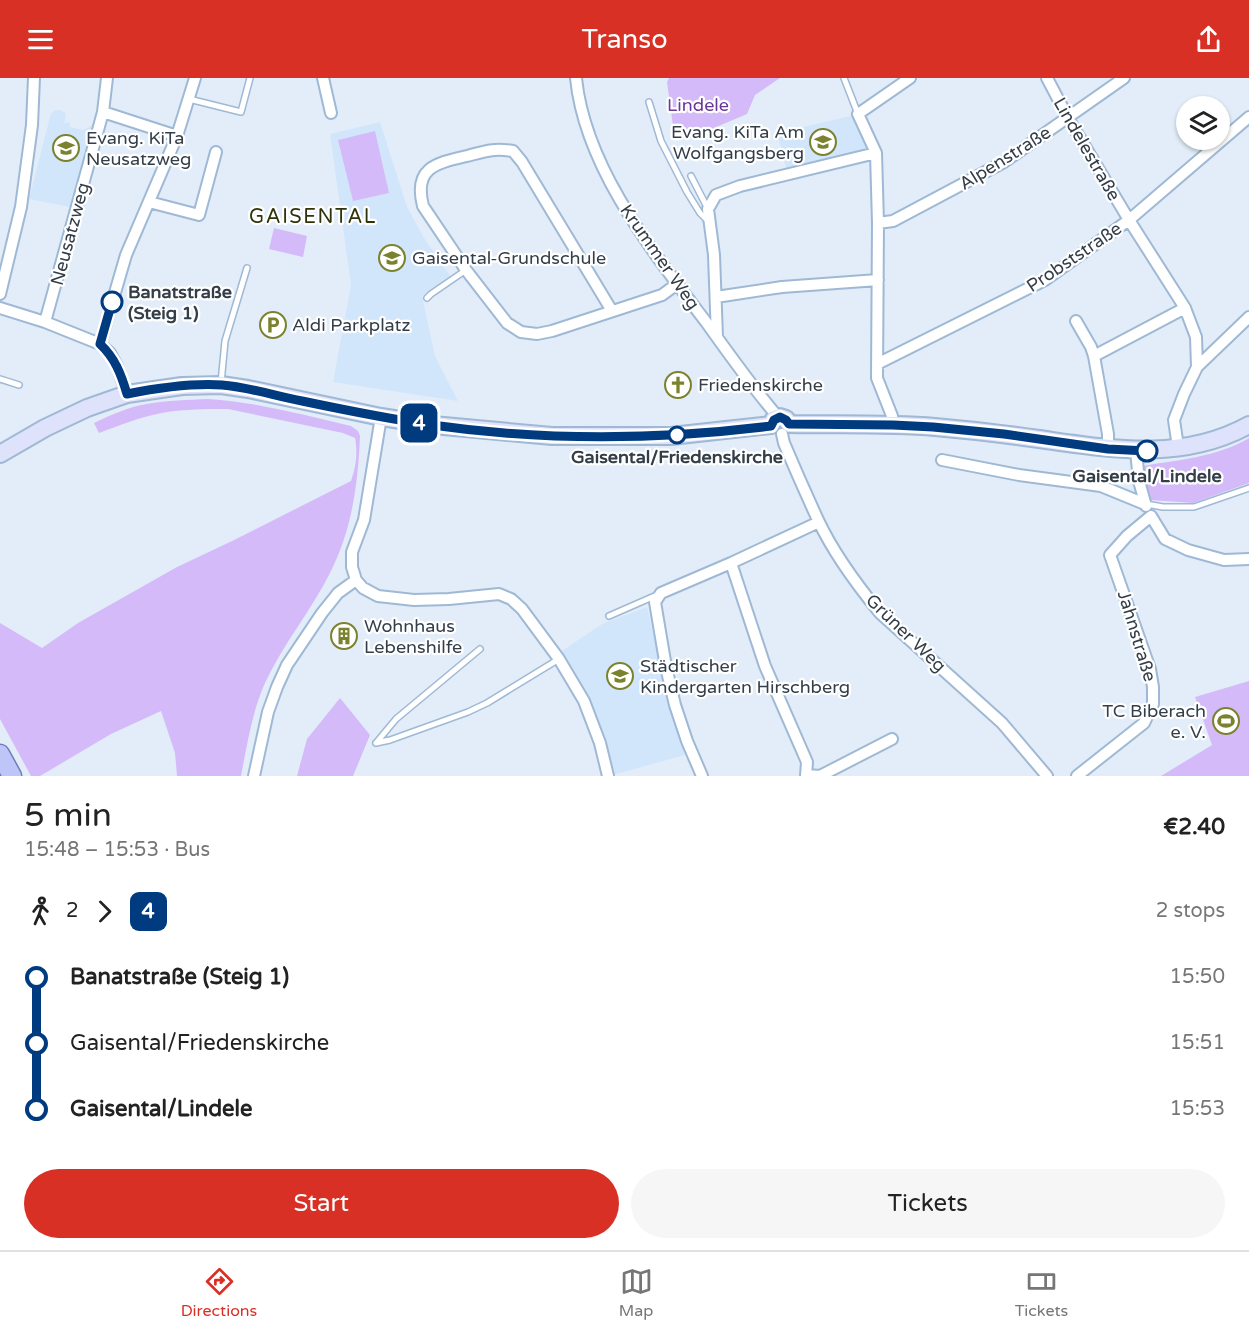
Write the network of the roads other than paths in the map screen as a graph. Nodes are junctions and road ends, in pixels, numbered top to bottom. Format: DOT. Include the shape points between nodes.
graph roads {
  1 [pos="34,78"];
  2 [pos="107,78"];
  3 [pos="195,78"];
  4 [pos="250,78"];
  5 [pos="322,78"];
  6 [pos="576,78"];
  7 [pos="844,78"];
  8 [pos="910,78"];
  9 [pos="1047,78"];
  10 [pos="1124,78"];
  11 [pos="189,99"];
  12 [pos="649,102"];
  13 [pos="103,112"];
  14 [pos="331,113"];
  15 [pos="858,114"];
  16 [pos="1249,117"];
  17 [pos="1068,118"];
  18 [pos="177,136"];
  19 [pos="216,152"];
  20 [pos="876,153"];
  21 [pos="691,176"];
  22 [pos="149,202"];
  23 [pos="708,209"];
  24 [pos="1129,220"];
  25 [pos="710,222"];
  26 [pos="878,224"];
  27 [pos="247,268"];
  28 [pos="466,270"];
  29 [pos="878,280"];
  30 [pos="677,284"];
  31 [pos="0,294"];
  32 [pos="716,297"];
  33 [pos="427,298"];
  34 [pos="0,308"];
  35 [pos="1185,308"];
  36 [pos="612,311"];
  37 [pos="1249,317"];
  38 [pos="1076,321"];
  39 [pos="45,322"];
  40 [pos="717,337"];
  41 [pos="100,344"];
  42 [pos="1094,356"];
  43 [pos="877,364"];
  44 [pos="1197,367"];
  45 [pos="0,379"];
  46 [pos="19,385"];
  47 [pos="221,385"];
  48 [pos="127,394"];
  49 [pos="381,417"];
  50 [pos="780,425"];
  51 [pos="893,425"];
  52 [pos="1249,425"];
  53 [pos="1178,447"];
  54 [pos="1108,449"];
  55 [pos="1136,451"];
  56 [pos="0,454"];
  57 [pos="942,460"];
  58 [pos="1249,488"];
  59 [pos="1145,504"];
  60 [pos="1151,516"];
  61 [pos="819,522"];
  62 [pos="1249,559"];
  63 [pos="731,563"];
  64 [pos="356,580"];
  65 [pos="661,593"];
  66 [pos="609,616"];
  67 [pos="480,649"];
  68 [pos="560,658"];
  69 [pos="892,739"];
  70 [pos="0,754"];
  71 [pos="807,775"];
  72 [pos="12,776"];
  73 [pos="254,776"];
  74 [pos="608,776"];
  75 [pos="702,776"];
  76 [pos="1047,776"];
  77 [pos="1077,776"];
  1 -- 31 [label="street" via="21,207"];
  2 -- 13 [label="street, Neusatzweg"];
  3 -- 11 [label="street"];
  4 -- 11 [label="lane" via="241,112"];
  5 -- 14 [label="street"];
  6 -- 30 [label="street, Krummer Weg" via="593,146 609,179"];
  7 -- 15 [label="lane"];
  8 -- 15 [label="street"];
  9 -- 17 [label="street, Lindelestraße"];
  10 -- 17 [label="street, Alpenstraße"];
  11 -- 18 [label="street"];
  12 -- 25 [label="lane" via="661,141 691,199"];
  13 -- 18 [label="street"];
  13 -- 39 [label="street, Neusatzweg"];
  15 -- 20 [label="street"];
  16 -- 24 [label="street, Probststraße"];
  17 -- 24 [label="street, Lindelestraße"];
  17 -- 26 [label="street, Alpenstraße" via="1004,162 893,221"];
  18 -- 22 [label="street"];
  19 -- 22 [label="street" via="199,215"];
  20 -- 23 [label="street" via="740,186 716,195"];
  20 -- 26 [label="street"];
  21 -- 23 [label="lane"];
  22 -- 41 [label="street" via="126,255"];
  23 -- 25 [label="street"];
  24 -- 35 [label="street, Lindelestraße"];
  24 -- 43 [label="street, Probststraße" via="1045,280"];
  25 -- 32 [label="street"];
  26 -- 29 [label="street"];
  27 -- 47 [label="lane" via="225,341"];
  28 -- 33 [label="lane"];
  28 -- 36 [label="street" via="507,323 521,332 552,331"];
  28 -- 36 [label="street" via="423,206 422,181 430,168 439,163 497,148 513,151"];
  29 -- 32 [label="street" via="782,287"];
  29 -- 43 [label="street"];
  30 -- 36 [label="street" via="662,295"];
  30 -- 40 [label="street, Krummer Weg"];
  32 -- 40 [label="street"];
  34 -- 39 [label="street"];
  35 -- 42 [label="street"];
  35 -- 44 [label="street, Lindelestraße" via="1196,337"];
  37 -- 44 [label="street"];
  38 -- 42 [label="street"];
  39 -- 41 [label="street"];
  40 -- 50 [label="street, Krummer Weg"];
  41 -- 48 [label="street" via="110,353"];
  42 -- 54 [label="street"];
  43 -- 51 [label="street" via="877,378"];
  44 -- 53 [label="street, Lindelestraße" via="1174,420"];
  45 -- 46 [label="lane"];
  47 -- 48 [label="main road"];
  47 -- 49 [label="main road"];
  48 -- 56 [label="main road" via="87,408"];
  49 -- 50 [label="main road" via="552,436 671,436"];
  49 -- 64 [label="street" via="363,520 352,552"];
  50 -- 51 [label="main road"];
  50 -- 61 [label="street, Grüner Weg" via="784,443"];
  51 -- 54 [label="main road" via="1004,434"];
  52 -- 53 [label="main road" via="1232,434"];
  53 -- 55 [label="main road"];
  54 -- 55 [label="main road"];
  55 -- 59 [label="street"];
  57 -- 59 [label="street" via="1101,486"];
  58 -- 59 [label="lane" via="1194,507"];
  59 -- 60 [label="street"];
  60 -- 62 [label="street" via="1165,539 1188,550 1224,560"];
  60 -- 77 [label="street, Jahnstraße" via="1110,555 1150,669 1153,704 1144,723"];
  61 -- 63 [label="street"];
  61 -- 76 [label="street, Grüner Weg" via="880,613 1002,723"];
  63 -- 65 [label="street"];
  63 -- 71 [label="street" via="765,666 807,762"];
  64 -- 68 [label="street" via="378,596 414,600 499,594 522,609"];
  64 -- 73 [label="street" via="338,593 287,665 268,712"];
  65 -- 66 [label="lane"];
  65 -- 75 [label="street" via="655,602 666,667 675,705"];
  67 -- 68 [label="lane" via="396,719 376,743 468,712"];
  68 -- 74 [label="street" via="584,701"];
  69 -- 71 [label="street" via="820,776"];
  70 -- 72 [label="main road"];
}
